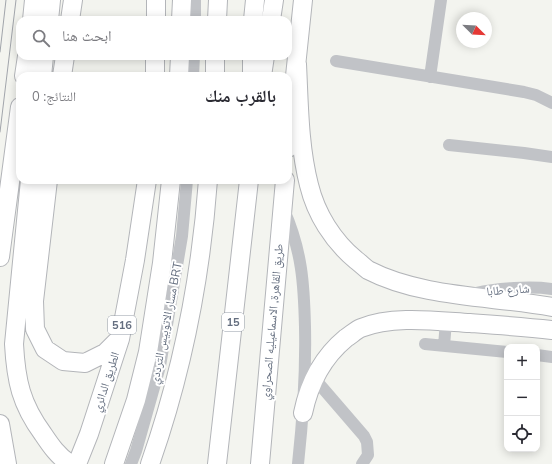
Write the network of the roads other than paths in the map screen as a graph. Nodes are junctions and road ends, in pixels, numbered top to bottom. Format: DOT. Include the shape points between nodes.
graph roads {
  1 [pos="34,0"];
  2 [pos="51,0"];
  3 [pos="73,0"];
  4 [pos="156,0"];
  5 [pos="182,0"];
  6 [pos="195,0"];
  7 [pos="218,0"];
  8 [pos="255,0"];
  9 [pos="274,0"];
  10 [pos="303,0"];
  11 [pos="442,0"];
  12 [pos="32,16"];
  13 [pos="49,16"];
  14 [pos="71,16"];
  15 [pos="156,16"];
  16 [pos="181,16"];
  17 [pos="195,16"];
  18 [pos="217,16"];
  19 [pos="253,16"];
  20 [pos="272,16"];
  21 [pos="26,60"];
  22 [pos="44,60"];
  23 [pos="64,60"];
  24 [pos="155,60"];
  25 [pos="180,60"];
  26 [pos="194,60"];
  27 [pos="216,60"];
  28 [pos="252,60"];
  29 [pos="264,60"];
  30 [pos="336,61"];
  31 [pos="297,64"];
  32 [pos="25,72"];
  33 [pos="42,72"];
  34 [pos="63,72"];
  35 [pos="155,72"];
  36 [pos="179,72"];
  37 [pos="193,72"];
  38 [pos="214,72"];
  39 [pos="252,72"];
  40 [pos="263,72"];
  41 [pos="430,76"];
  42 [pos="552,103"];
  43 [pos="292,111"];
  44 [pos="16,137"];
  45 [pos="449,145"];
  46 [pos="552,157"];
  47 [pos="30,184"];
  48 [pos="48,184"];
  49 [pos="146,184"];
  50 [pos="171,184"];
  51 [pos="187,184"];
  52 [pos="208,184"];
  53 [pos="249,184"];
  54 [pos="285,184"];
  55 [pos="282,206"];
  56 [pos="0,257"];
  57 [pos="552,289"];
  58 [pos="465,296"];
  59 [pos="552,307"];
  60 [pos="446,321"];
  61 [pos="552,330"];
  62 [pos="120,339"];
  63 [pos="425,344"];
  64 [pos="444,346"];
  65 [pos="504,352"];
  66 [pos="540,355"];
  67 [pos="552,356"];
  68 [pos="314,378"];
  69 [pos="303,413"];
  70 [pos="0,424"];
  71 [pos="7,464"];
  72 [pos="70,464"];
  73 [pos="77,464"];
  74 [pos="114,464"];
  75 [pos="131,464"];
  76 [pos="150,464"];
  77 [pos="217,464"];
  78 [pos="260,464"];
  79 [pos="298,464"];
  80 [pos="362,464"];
  1 -- 12 [label="highway"];
  2 -- 13 [label="highway"];
  3 -- 14 [label="highway"];
  4 -- 15 [label="highway"];
  5 -- 16 [label="highway"];
  6 -- 17 [label="street"];
  7 -- 18 [label="highway"];
  8 -- 19 [label="highway"];
  9 -- 20 [label="highway"];
  10 -- 31 [label="highway"];
  11 -- 41 [label="street"];
  21 -- 32 [label="highway"];
  22 -- 33 [label="highway"];
  23 -- 34 [label="highway"];
  24 -- 35 [label="highway"];
  25 -- 36 [label="highway"];
  26 -- 37 [label="street"];
  27 -- 38 [label="highway"];
  28 -- 39 [label="highway"];
  29 -- 40 [label="highway"];
  30 -- 41 [label="street"];
  31 -- 43 [label="highway"];
  31 -- 58 [label="highway" via="303,154 309,186 320,215 332,236 367,269 419,287"];
  41 -- 42 [label="street" via="524,92"];
  44 -- 56 [label="highway"];
  45 -- 46 [label="street"];
  47 -- 72 [label="highway" via="14,344 15,369 21,394 31,418 60,457"];
  48 -- 62 [label="highway" via="34,301 35,329 45,349 63,361 85,363 106,353"];
  49 -- 62 [label="highway, الطريق الدائري / 516"];
  50 -- 74 [label="highway, 516" via="162,263 148,352 136,400"];
  51 -- 75 [label="street, مسار الاتوبيس الترددي BRT" via="182,236 160,366"];
  52 -- 76 [label="highway" via="200,259 189,318 176,377"];
  53 -- 77 [label="highway, 15"];
  54 -- 55 [label="highway, طريق القاهرة, الاسماعيليه الصحراوي"];
  55 -- 69 [label="street" via="295,239 303,276 306,365"];
  55 -- 78 [label="highway, طريق القاهرة, الاسماعيليه الصحراوي"];
  57 -- 58 [label="street, شارع طابا" via="490,290"];
  58 -- 59 [label="highway"];
  60 -- 61 [label="highway"];
  60 -- 64 [label="street"];
  60 -- 68 [label="highway" via="405,320 361,328 336,348"];
  62 -- 73 [label="highway, الطريق الدائري / 516"];
  63 -- 64 [label="street"];
  64 -- 65 [label="street"];
  66 -- 67 [label="street"];
  68 -- 69 [label="highway"];
  68 -- 80 [label="street" via="364,436 368,455"];
  69 -- 79 [label="street"];
  70 -- 71 [label="highway"];
}
